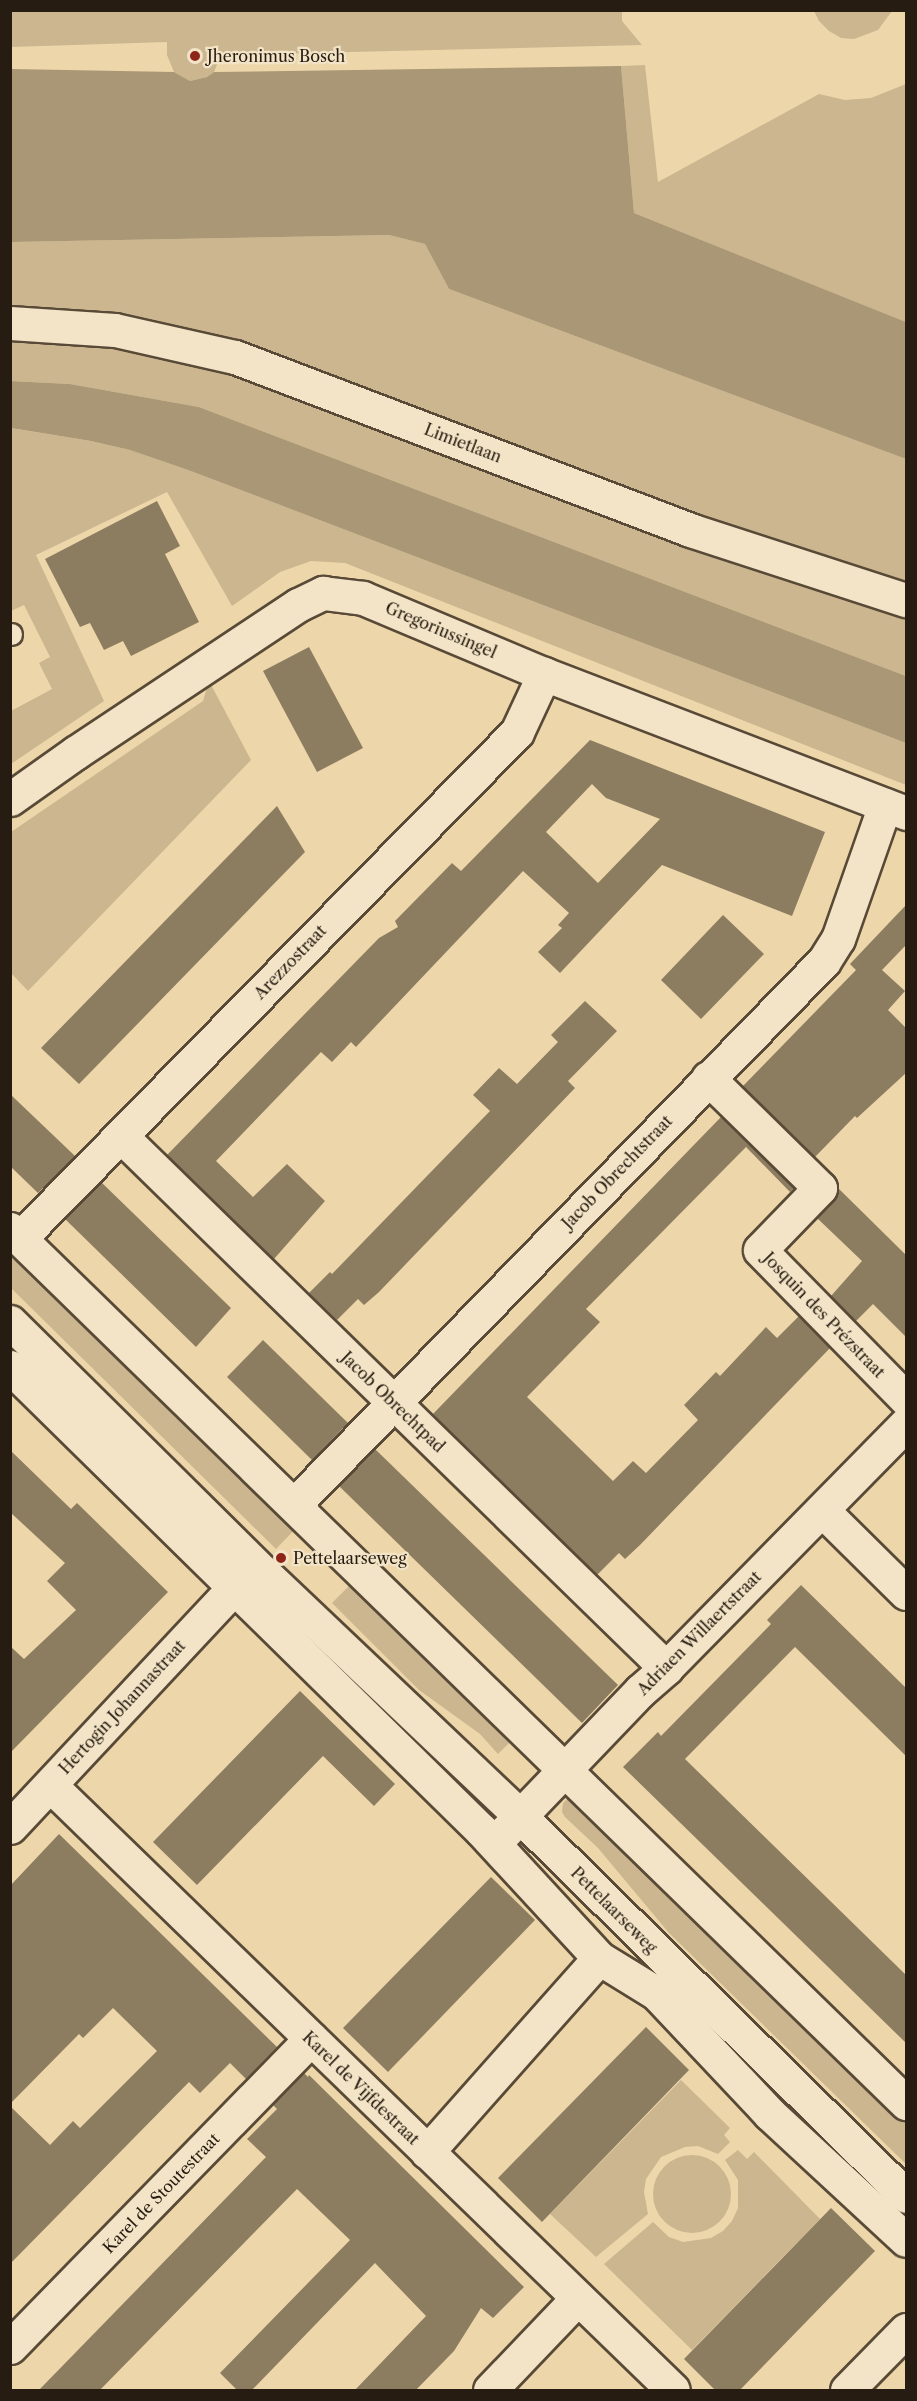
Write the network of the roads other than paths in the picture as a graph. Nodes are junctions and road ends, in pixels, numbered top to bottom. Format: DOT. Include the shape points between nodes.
graph roads {
  1 [pos="10,323"];
  2 [pos="906,600"];
  3 [pos="544,674"];
  4 [pos="10,799"];
  5 [pos="896,809"];
  6 [pos="708,1078"];
  7 [pos="120,1136"];
  8 [pos="15,1234"];
  9 [pos="10,1322"];
  10 [pos="10,1367"];
  11 [pos="906,1399"];
  12 [pos="393,1402"];
  13 [pos="906,1425"];
  14 [pos="294,1505"];
  15 [pos="822,1510"];
  16 [pos="234,1587"];
  17 [pos="906,1593"];
  18 [pos="666,1668"];
  19 [pos="566,1771"];
  20 [pos="50,1785"];
  21 [pos="521,1817"];
  22 [pos="10,1827"];
  23 [pos="494,1844"];
  24 [pos="599,1958"];
  25 [pos="311,2039"];
  26 [pos="906,2103"];
  27 [pos="427,2152"];
  28 [pos="906,2196"];
  29 [pos="906,2240"];
  30 [pos="578,2298"];
  31 [pos="906,2330"];
  32 [pos="10,2347"];
  33 [pos="490,2391"];
  34 [pos="673,2391"];
  35 [pos="847,2391"];
  1 -- 2 [label="street, Limietlaan" via="115,330 235,357 690,530"];
  3 -- 4 [label="street, Gregoriussingel" via="363,598 323,593 298,604"];
  3 -- 5 [label="street, Gregoriussingel"];
  3 -- 7 [label="street, Arezzostraat" via="517,732"];
  5 -- 6 [label="street, Jacob Obrechtstraat" via="838,939 824,961"];
  6 -- 11 [label="street, Josquin des Prézstraat" via="820,1188 760,1251"];
  6 -- 12 [label="street, Jacob Obrechtstraat"];
  7 -- 8 [label="street, Arezzostraat"];
  7 -- 12 [label="street, Jacob Obrechtpad"];
  8 -- 14 [label="street"];
  9 -- 21 [label="street, Pettelaarseweg" via="264,1573"];
  10 -- 16 [label="street"];
  12 -- 14 [label="street, Jacob Obrechtstraat"];
  12 -- 18 [label="street, Jacob Obrechtpad"];
  13 -- 15 [label="street, Adriaen Willaertstraat"];
  14 -- 19 [label="street"];
  15 -- 17 [label="street"];
  15 -- 18 [label="street, Adriaen Willaertstraat"];
  16 -- 20 [label="street, Hertogin Johannastraat"];
  16 -- 23 [label="street"];
  18 -- 19 [label="street, Adriaen Willaertstraat"];
  19 -- 21 [label="street, Adriaen Willaertstraat"];
  19 -- 26 [label="street"];
  20 -- 22 [label="street, Hertogin Johannastraat"];
  20 -- 25 [label="street, Karel de Vijfdestraat"];
  21 -- 23 [label="street, Adriaen Willaertstraat"];
  21 -- 28 [label="street, Pettelaarseweg"];
  23 -- 24 [label="street"];
  24 -- 27 [label="street"];
  24 -- 29 [label="street" via="656,1993 770,2114"];
  25 -- 27 [label="street, Karel de Vijfdestraat"];
  25 -- 32 [label="street, Karel de Stoutestraat"];
  27 -- 30 [label="street, Karel de Vijfdestraat"];
  30 -- 33 [label="street"];
  30 -- 34 [label="street, Karel de Vijfdestraat"];
  31 -- 35 [label="street"];
}
